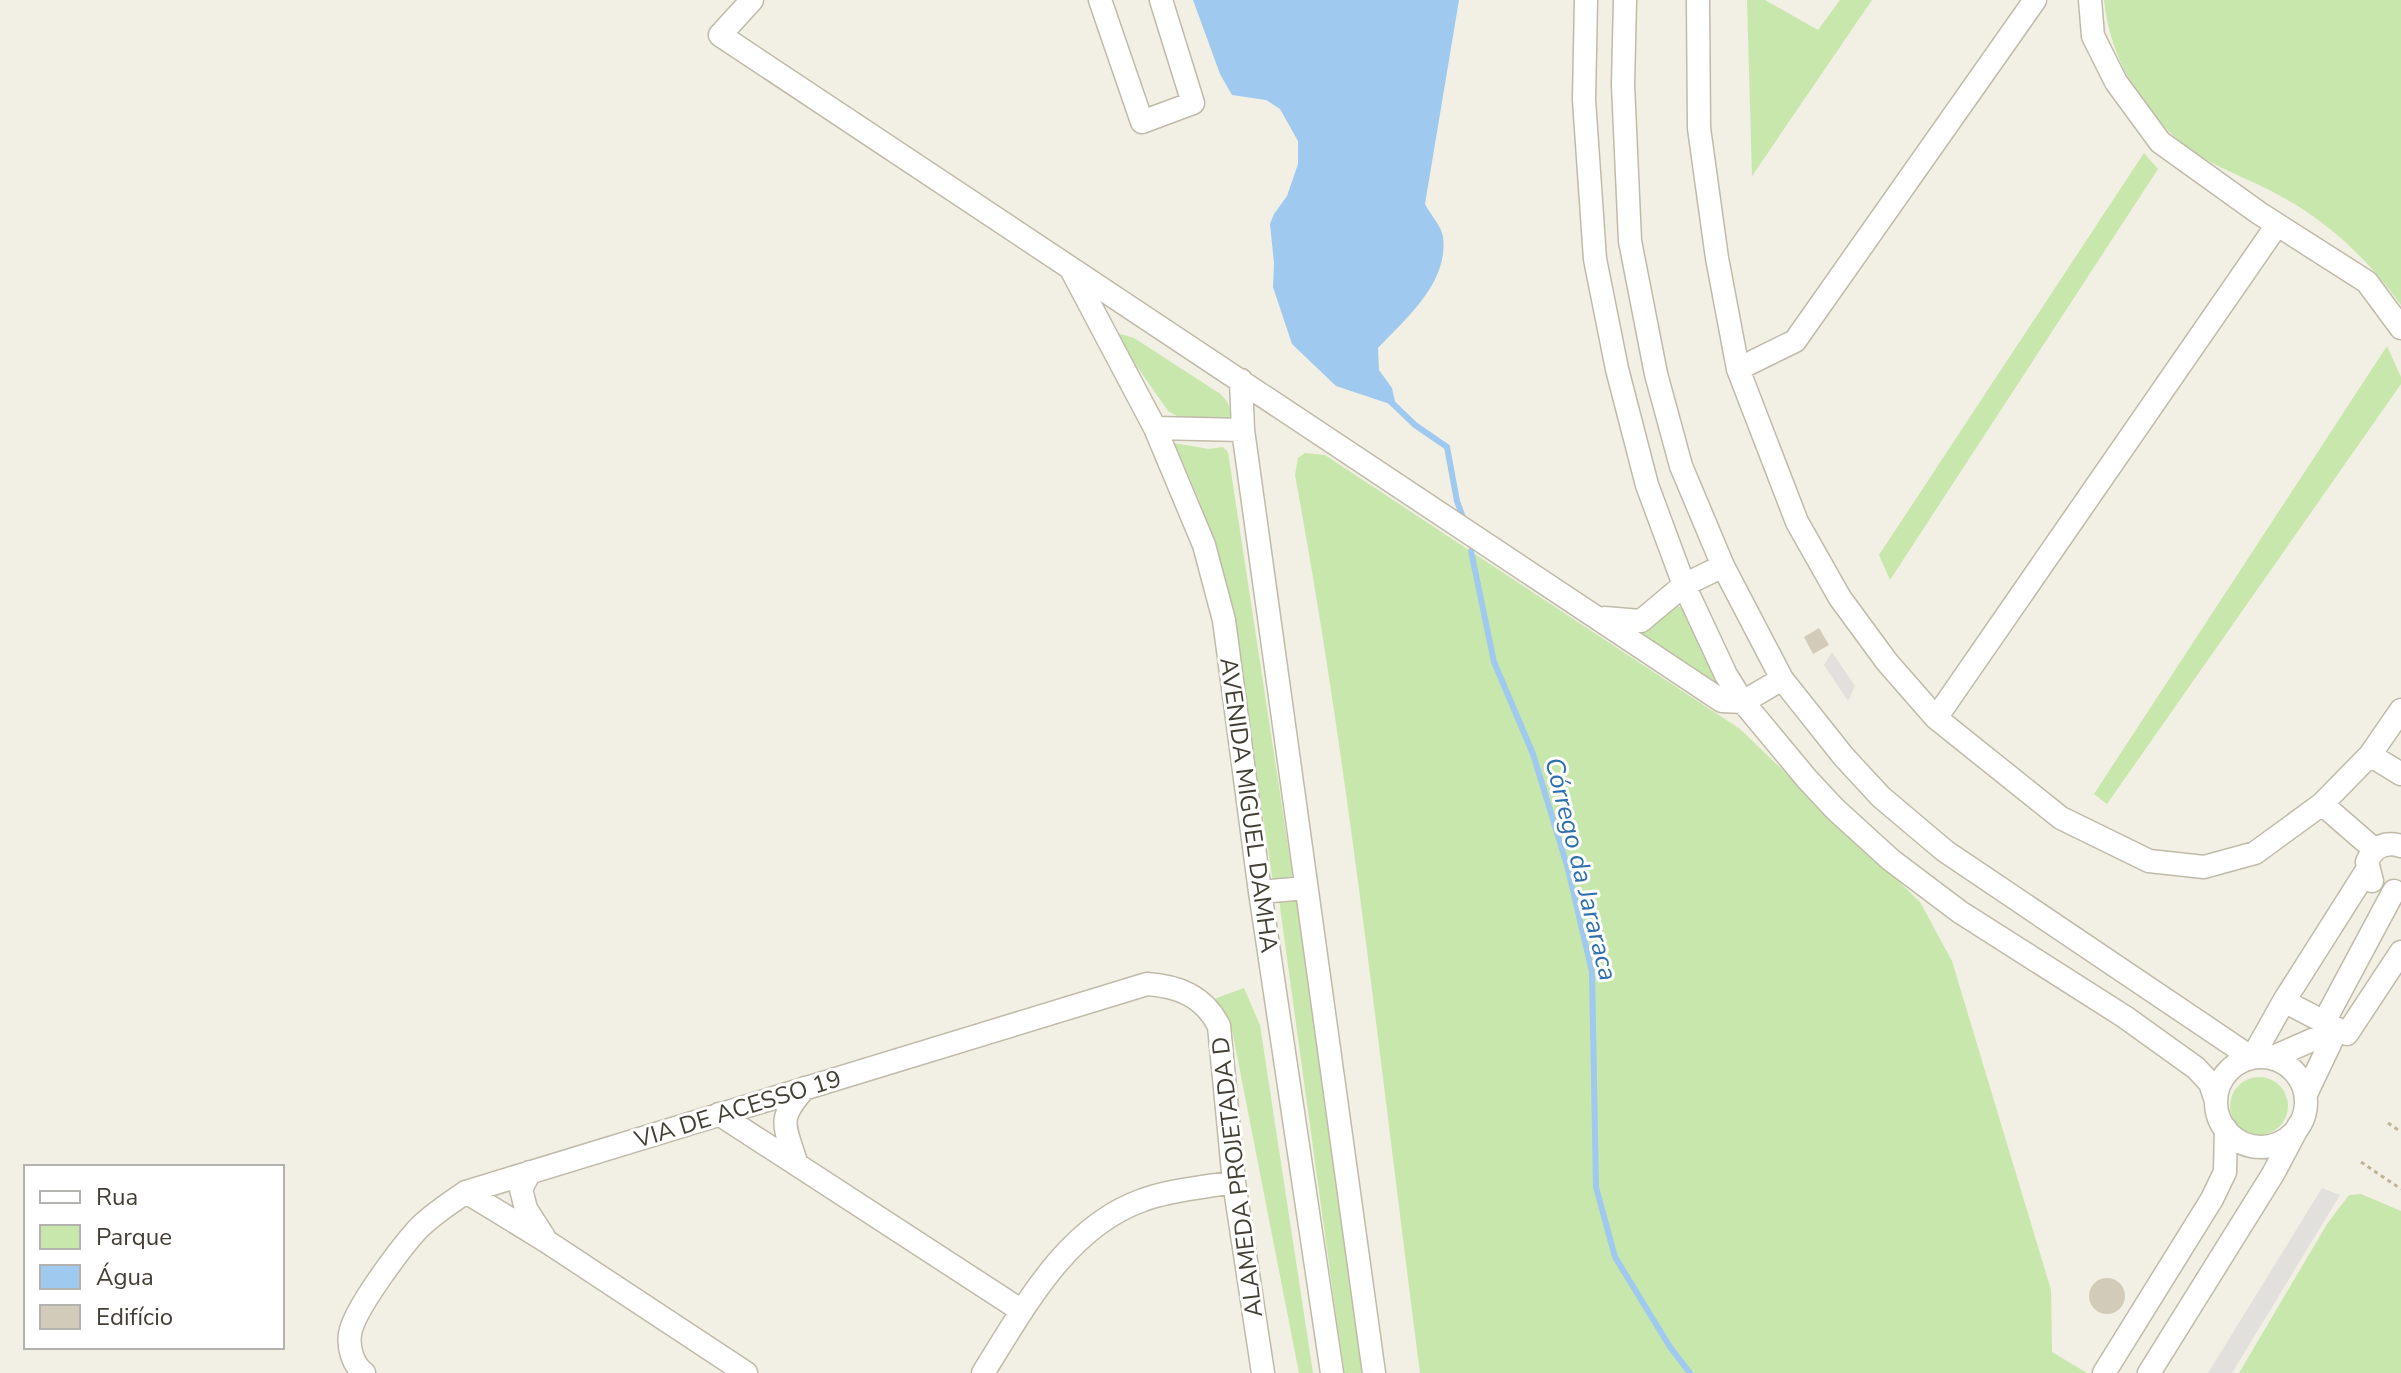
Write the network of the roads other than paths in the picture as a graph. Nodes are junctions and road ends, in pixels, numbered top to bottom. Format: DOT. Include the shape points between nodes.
graph roads {
  1 [pos="752,0"];
  2 [pos="1100,0"];
  3 [pos="1161,0"];
  4 [pos="1586,0"];
  5 [pos="1625,0"];
  6 [pos="1698,0"];
  7 [pos="2035,0"];
  8 [pos="2090,0"];
  9 [pos="2277,225"];
  10 [pos="1070,267"];
  11 [pos="2401,328"];
  12 [pos="1738,369"];
  13 [pos="1241,380"];
  14 [pos="1155,428"];
  15 [pos="1243,430"];
  16 [pos="1723,566"];
  17 [pos="1684,585"];
  18 [pos="1599,617"];
  19 [pos="1782,679"];
  20 [pos="1743,702"];
  21 [pos="2401,710"];
  22 [pos="1936,718"];
  23 [pos="2370,755"];
  24 [pos="2401,774"];
  25 [pos="2322,804"];
  26 [pos="2401,846"];
  27 [pos="2371,860"];
  28 [pos="1306,888"];
  29 [pos="2397,890"];
  30 [pos="1260,892"];
  31 [pos="2401,952"];
  32 [pos="1188,992"];
  33 [pos="2284,1001"];
  34 [pos="2330,1026"];
  35 [pos="2261,1058"];
  36 [pos="805,1088"];
  37 [pos="2306,1094"];
  38 [pos="2216,1101"];
  39 [pos="719,1114"];
  40 [pos="2299,1125"];
  41 [pos="2226,1129"];
  42 [pos="796,1162"];
  43 [pos="530,1172"];
  44 [pos="1234,1182"];
  45 [pos="466,1192"];
  46 [pos="546,1241"];
  47 [pos="1022,1311"];
  48 [pos="364,1373"];
  49 [pos="746,1373"];
  50 [pos="983,1373"];
  51 [pos="1263,1373"];
  52 [pos="1332,1373"];
  53 [pos="1374,1373"];
  54 [pos="2104,1373"];
  55 [pos="2149,1373"];
  1 -- 10 [label="street" via="720,35"];
  2 -- 3 [label="street" via="1142,122 1193,103"];
  4 -- 17 [label="street" via="1584,100 1595,259 1647,485"];
  5 -- 16 [label="street" via="1630,241 1656,374 1681,466"];
  6 -- 12 [label="street" via="1699,128"];
  7 -- 12 [label="street" via="1795,341"];
  8 -- 9 [label="street" via="2093,36 2116,82 2160,142"];
  9 -- 11 [label="street" via="2367,282"];
  9 -- 22 [label="street"];
  10 -- 13 [label="street"];
  10 -- 14 [label="street, AVENIDA MIGUEL DAMHA"];
  12 -- 22 [label="street" via="1797,522 1840,598"];
  13 -- 15 [label="street, AVENIDA MIGUEL DAMHA"];
  13 -- 18 [label="street"];
  14 -- 15 [label="street"];
  14 -- 30 [label="street, AVENIDA MIGUEL DAMHA" via="1204,545 1224,620"];
  15 -- 28 [label="street, AVENIDA MIGUEL DAMHA"];
  16 -- 17 [label="street"];
  16 -- 19 [label="street"];
  17 -- 18 [label="street" via="1641,621"];
  17 -- 20 [label="street"];
  18 -- 20 [label="street" via="1722,701"];
  19 -- 20 [label="street"];
  19 -- 35 [label="street" via="1881,797 1945,851"];
  20 -- 38 [label="street" via="1835,809 1891,860 1960,912 2196,1068 2210,1083"];
  21 -- 23 [label="street"];
  22 -- 25 [label="street" via="2061,818 2149,861 2204,867 2255,853"];
  23 -- 24 [label="street"];
  23 -- 25 [label="street"];
  25 -- 27 [label="street"];
  26 -- 27 [label="street" via="2388,844"];
  27 -- 29 [label="street" via="2373,883"];
  27 -- 33 [label="street"];
  28 -- 30 [label="street"];
  28 -- 53 [label="street, AVENIDA MIGUEL DAMHA"];
  29 -- 34 [label="street"];
  30 -- 52 [label="street, AVENIDA MIGUEL DAMHA"];
  31 -- 34 [label="street" via="2347,1034"];
  32 -- 36 [label="street, VIA DE ACESSO 19" via="1147,984"];
  32 -- 44 [label="street, ALAMEDA PROJETADA D" via="1213,1013 1219,1026"];
  33 -- 34 [label="street"];
  33 -- 35 [label="street"];
  34 -- 35 [label="street"];
  34 -- 37 [label="street"];
  35 -- 37 [label="street" via="2281,1061 2297,1075"];
  35 -- 38 [label="street" via="2238,1063 2226,1073"];
  36 -- 39 [label="street, VIA DE ACESSO 19"];
  36 -- 42 [label="street" via="788,1108 785,1126"];
  37 -- 40 [label="street"];
  38 -- 41 [label="street"];
  39 -- 42 [label="street"];
  39 -- 43 [label="street, VIA DE ACESSO 19"];
  40 -- 41 [label="street" via="2278,1143 2263,1146 2249,1145"];
  40 -- 55 [label="street"];
  41 -- 54 [label="street" via="2225,1172 2212,1199"];
  42 -- 47 [label="street"];
  43 -- 45 [label="street, VIA DE ACESSO 19"];
  43 -- 46 [label="street" via="521,1189 523,1199"];
  44 -- 47 [label="street" via="1144,1199 1112,1215 1066,1252"];
  44 -- 51 [label="street, ALAMEDA PROJETADA D"];
  45 -- 46 [label="street"];
  45 -- 48 [label="street, VIA DE ACESSO 19" via="417,1230 367,1298 350,1334 354,1362"];
  46 -- 49 [label="street"];
  47 -- 50 [label="street"];
}
